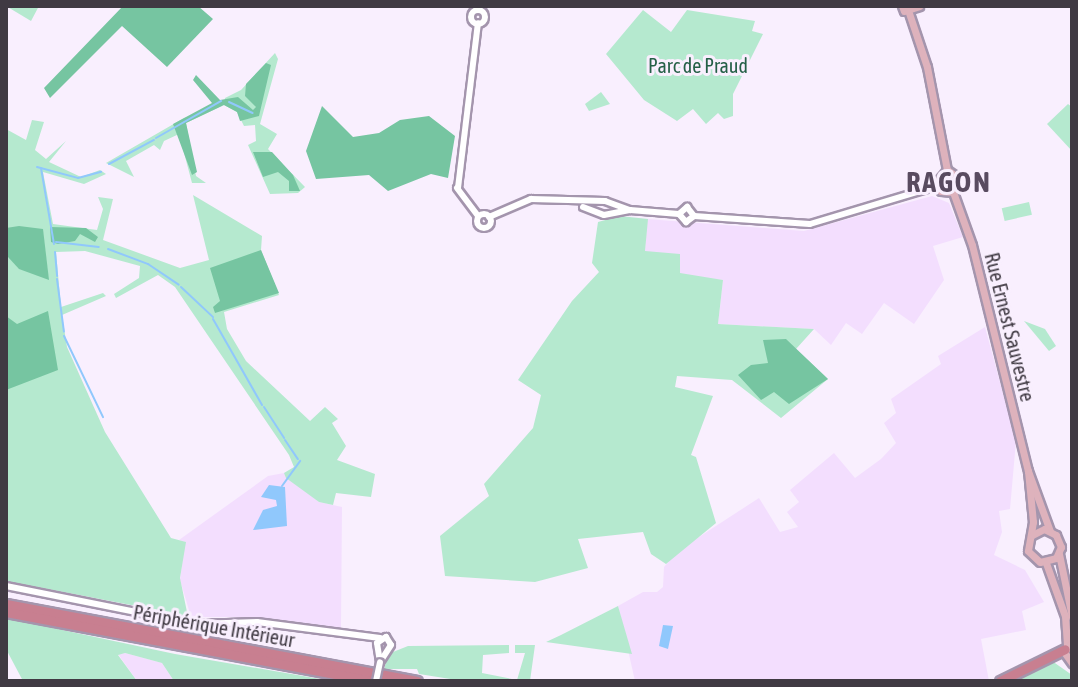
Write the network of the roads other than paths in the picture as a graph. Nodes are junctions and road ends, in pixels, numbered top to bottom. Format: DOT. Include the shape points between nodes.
graph roads {
  1 [pos="911,8"];
  2 [pos="484,9"];
  3 [pos="947,170"];
  4 [pos="937,186"];
  5 [pos="955,196"];
  6 [pos="598,207"];
  7 [pos="611,208"];
  8 [pos="478,216"];
  9 [pos="489,217"];
  10 [pos="1028,471"];
  11 [pos="1050,531"];
  12 [pos="1032,535"];
  13 [pos="1059,554"];
  14 [pos="1046,563"];
  15 [pos="6,586"];
  16 [pos="6,604"];
  17 [pos="6,612"];
  18 [pos="1071,613"];
  19 [pos="359,637"];
  20 [pos="380,638"];
  21 [pos="1068,645"];
  22 [pos="381,649"];
  23 [pos="1072,663"];
  24 [pos="370,681"];
  25 [pos="376,681"];
  26 [pos="417,681"];
  27 [pos="1000,681"];
  1 -- 3 [label="main road"];
  2 -- 8 [label="street" via="458,188"];
  3 -- 4 [label="main road" via="939,174"];
  3 -- 5 [label="main road, Rue Ernest Sauvestre" via="959,178"];
  4 -- 5 [label="main road"];
  4 -- 7 [label="street" via="810,224 694,216 686,222 679,214"];
  5 -- 10 [label="main road, Rue Ernest Sauvestre"];
  6 -- 7 [label="street"];
  6 -- 7 [label="street" via="604,215"];
  6 -- 9 [label="street" via="523,200"];
  8 -- 9 [label="street"];
  8 -- 9 [label="street" via="482,227"];
  10 -- 11 [label="main road, Rue Ernest Sauvestre"];
  10 -- 12 [label="main road, Rue Ernest Sauvestre"];
  11 -- 12 [label="main road"];
  11 -- 13 [label="main road" via="1060,541"];
  12 -- 14 [label="main road" via="1029,553"];
  13 -- 14 [label="main road"];
  13 -- 18 [label="main road"];
  14 -- 21 [label="main road" via="1065,616"];
  15 -- 19 [label="street" via="191,624 257,622"];
  16 -- 26 [label="highway, Périphérique Intérieur"];
  17 -- 24 [label="highway"];
  19 -- 20 [label="street"];
  19 -- 22 [label="street"];
  20 -- 22 [label="street"];
  20 -- 22 [label="street" via="391,641"];
  21 -- 23 [label="main road"];
  21 -- 27 [label="highway"];
  22 -- 25 [label="street, bridge"];
}
